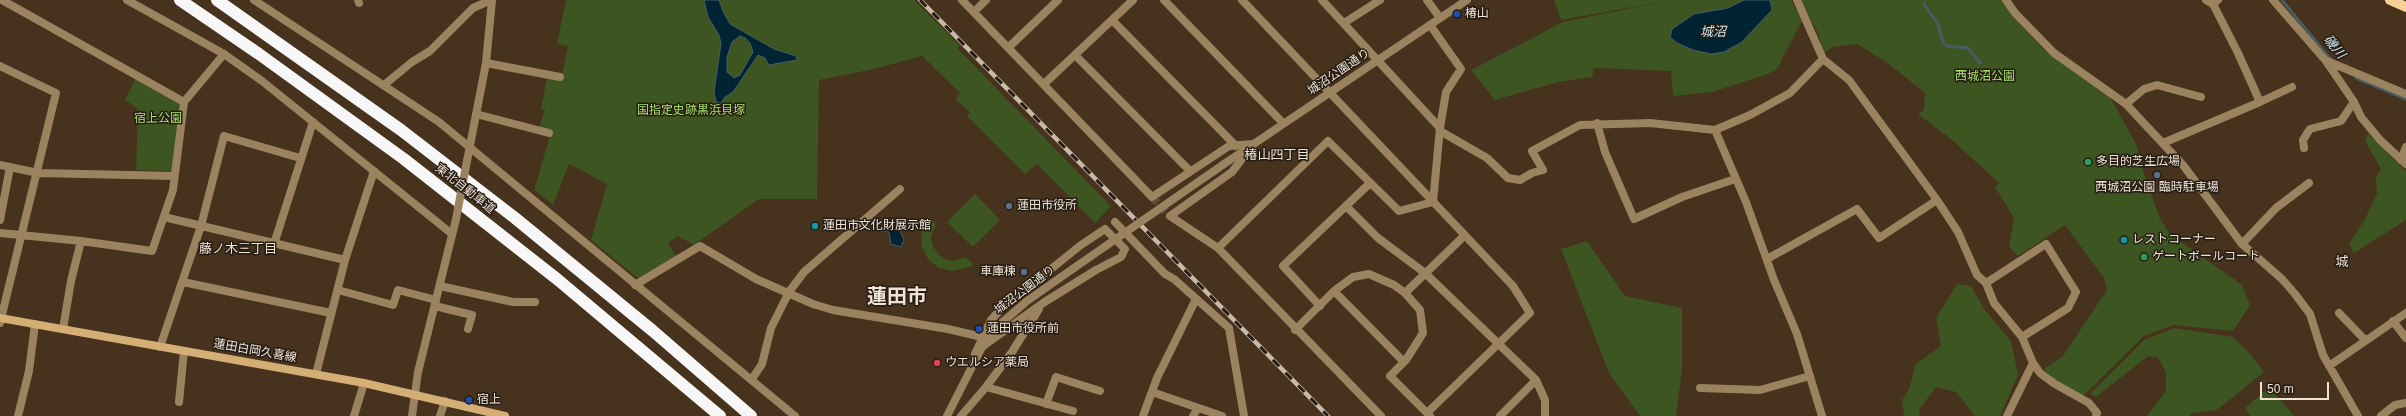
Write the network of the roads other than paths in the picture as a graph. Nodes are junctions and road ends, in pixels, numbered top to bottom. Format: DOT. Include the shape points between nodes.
graph roads {
  1 [pos="2,0"];
  2 [pos="126,0"];
  3 [pos="180,0"];
  4 [pos="217,0"];
  5 [pos="254,0"];
  6 [pos="492,0"];
  7 [pos="962,0"];
  8 [pos="986,0"];
  9 [pos="1058,0"];
  10 [pos="1133,0"];
  11 [pos="1177,0"];
  12 [pos="1242,0"];
  13 [pos="1322,0"];
  14 [pos="1380,0"];
  15 [pos="1427,0"];
  16 [pos="1467,0"];
  17 [pos="1797,0"];
  18 [pos="2006,0"];
  19 [pos="2273,0"];
  20 [pos="2390,0"];
  21 [pos="2212,1"];
  22 [pos="1167,3"];
  23 [pos="2406,7"];
  24 [pos="974,12"];
  25 [pos="1440,18"];
  26 [pos="1112,20"];
  27 [pos="1344,24"];
  28 [pos="1430,25"];
  29 [pos="1009,47"];
  30 [pos="224,54"];
  31 [pos="1075,55"];
  32 [pos="1823,59"];
  33 [pos="1378,60"];
  34 [pos="2326,61"];
  35 [pos="486,63"];
  36 [pos="0,66"];
  37 [pos="560,77"];
  38 [pos="1044,84"];
  39 [pos="384,86"];
  40 [pos="2292,88"];
  41 [pos="1330,92"];
  42 [pos="2406,94"];
  43 [pos="2201,97"];
  44 [pos="184,102"];
  45 [pos="2260,102"];
  46 [pos="2354,102"];
  47 [pos="2126,104"];
  48 [pos="476,114"];
  49 [pos="313,122"];
  50 [pos="1283,123"];
  51 [pos="1597,123"];
  52 [pos="1440,129"];
  53 [pos="1715,130"];
  54 [pos="549,133"];
  55 [pos="2163,143"];
  56 [pos="1253,144"];
  57 [pos="1236,146"];
  58 [pos="470,147"];
  59 [pos="2406,147"];
  60 [pos="2304,148"];
  61 [pos="300,158"];
  62 [pos="2403,162"];
  63 [pos="0,165"];
  64 [pos="10,167"];
  65 [pos="374,171"];
  66 [pos="1190,171"];
  67 [pos="38,173"];
  68 [pos="174,176"];
  69 [pos="1734,179"];
  70 [pos="2309,183"];
  71 [pos="1369,184"];
  72 [pos="900,189"];
  73 [pos="1937,200"];
  74 [pos="1433,202"];
  75 [pos="1346,206"];
  76 [pos="164,217"];
  77 [pos="0,220"];
  78 [pos="1116,222"];
  79 [pos="200,226"];
  80 [pos="0,233"];
  81 [pos="452,234"];
  82 [pos="23,236"];
  83 [pos="1464,236"];
  84 [pos="81,241"];
  85 [pos="274,244"];
  86 [pos="2242,244"];
  87 [pos="1218,248"];
  88 [pos="1767,259"];
  89 [pos="346,260"];
  90 [pos="1425,273"];
  91 [pos="183,282"];
  92 [pos="1986,283"];
  93 [pos="634,285"];
  94 [pos="440,286"];
  95 [pos="338,290"];
  96 [pos="1334,291"];
  97 [pos="789,292"];
  98 [pos="1405,293"];
  99 [pos="1196,299"];
  100 [pos="535,302"];
  101 [pos="436,303"];
  102 [pos="1043,303"];
  103 [pos="1320,306"];
  104 [pos="331,313"];
  105 [pos="2406,313"];
  106 [pos="2339,314"];
  107 [pos="0,320"];
  108 [pos="2394,321"];
  109 [pos="35,324"];
  110 [pos="63,329"];
  111 [pos="468,329"];
  112 [pos="1295,330"];
  113 [pos="982,337"];
  114 [pos="2022,337"];
  115 [pos="2406,338"];
  116 [pos="2365,340"];
  117 [pos="1500,344"];
  118 [pos="160,346"];
  119 [pos="981,349"];
  120 [pos="184,351"];
  121 [pos="1404,362"];
  122 [pos="2033,363"];
  123 [pos="2329,366"];
  124 [pos="970,370"];
  125 [pos="316,374"];
  126 [pos="1810,376"];
  127 [pos="752,379"];
  128 [pos="1536,380"];
  129 [pos="364,383"];
  130 [pos="986,387"];
  131 [pos="1700,388"];
  132 [pos="1100,391"];
  133 [pos="1152,392"];
  134 [pos="415,393"];
  135 [pos="445,401"];
  136 [pos="178,402"];
  137 [pos="2406,403"];
  138 [pos="1046,404"];
  139 [pos="1198,408"];
  140 [pos="1073,411"];
  141 [pos="489,414"];
  142 [pos="1428,414"];
  143 [pos="18,416"];
  144 [pos="354,416"];
  145 [pos="412,416"];
  146 [pos="440,416"];
  147 [pos="505,416"];
  148 [pos="720,416"];
  149 [pos="751,416"];
  150 [pos="795,416"];
  151 [pos="947,416"];
  152 [pos="961,416"];
  153 [pos="1142,416"];
  154 [pos="1193,416"];
  155 [pos="1222,416"];
  156 [pos="1244,416"];
  157 [pos="1381,416"];
  158 [pos="1500,416"];
  159 [pos="1545,416"];
  160 [pos="1822,416"];
  161 [pos="2007,416"];
  162 [pos="2096,416"];
  163 [pos="2358,416"];
  164 [pos="2381,416"];
  1 -- 44 [label="street"];
  2 -- 30 [label="street"];
  3 -- 148 [label="highway, 東北自動車道" via="410,164 557,279"];
  4 -- 149 [label="highway, 東北自動車道" via="401,130 509,214 653,330"];
  5 -- 39 [label="street"];
  6 -- 35 [label="street"];
  6 -- 39 [label="street" via="474,8 430,51 412,62"];
  7 -- 24 [label="street"];
  8 -- 24 [label="street"];
  9 -- 29 [label="street"];
  10 -- 26 [label="street"];
  11 -- 22 [label="street"];
  12 -- 41 [label="street"];
  13 -- 27 [label="street"];
  14 -- 27 [label="street"];
  15 -- 25 [label="street"];
  16 -- 25 [label="street, 城沼公園通り"];
  17 -- 32 [label="street"];
  18 -- 47 [label="street" via="2054,54"];
  19 -- 34 [label="street"];
  20 -- 23 [label="main road"];
  21 -- 45 [label="street"];
  22 -- 50 [label="street"];
  24 -- 29 [label="street"];
  25 -- 28 [label="street, 城沼公園通り"];
  26 -- 31 [label="street"];
  26 -- 57 [label="street"];
  27 -- 33 [label="street"];
  28 -- 33 [label="street, 城沼公園通り"];
  28 -- 52 [label="street" via="1461,70 1446,92"];
  29 -- 38 [label="street"];
  30 -- 44 [label="street"];
  30 -- 49 [label="street"];
  31 -- 38 [label="street"];
  31 -- 66 [label="street"];
  32 -- 53 [label="street" via="1790,93 1750,115"];
  32 -- 73 [label="street" via="1849,80"];
  33 -- 41 [label="street, 城沼公園通り"];
  33 -- 52 [label="street"];
  34 -- 42 [label="street"];
  34 -- 46 [label="street"];
  35 -- 37 [label="street"];
  35 -- 48 [label="street"];
  36 -- 67 [label="street" via="56,93"];
  38 -- 66 [label="street" via="1152,197"];
  39 -- 58 [label="street" via="439,122"];
  40 -- 45 [label="street"];
  41 -- 50 [label="street, 城沼公園通り"];
  41 -- 74 [label="street"];
  43 -- 47 [label="street" via="2157,85 2144,89"];
  44 -- 68 [label="street"];
  45 -- 55 [label="street"];
  46 -- 60 [label="street" via="2341,121 2310,129 2303,140"];
  46 -- 62 [label="street" via="2361,117"];
  47 -- 55 [label="street"];
  48 -- 54 [label="street"];
  48 -- 58 [label="street"];
  49 -- 61 [label="street"];
  49 -- 65 [label="street"];
  50 -- 56 [label="street, 城沼公園通り"];
  51 -- 52 [label="street" via="1580,125 1532,151 1543,170 1520,180 1508,178 1487,158"];
  51 -- 53 [label="street" via="1650,123"];
  51 -- 69 [label="street" via="1605,152 1634,219 1682,197"];
  52 -- 74 [label="street"];
  53 -- 69 [label="street"];
  55 -- 86 [label="street" via="2183,165"];
  56 -- 57 [label="street"];
  56 -- 87 [label="street" via="1232,172 1170,216"];
  56 -- 119 [label="street, 城沼公園通り, bridge" via="1012,313 998,326"];
  57 -- 66 [label="street" via="1229,146"];
  58 -- 81 [label="street, bridge"];
  58 -- 93 [label="street"];
  59 -- 62 [label="street"];
  61 -- 79 [label="street" via="224,136"];
  61 -- 85 [label="street"];
  63 -- 64 [label="street"];
  64 -- 67 [label="street"];
  64 -- 77 [label="street"];
  65 -- 81 [label="street"];
  65 -- 89 [label="street"];
  67 -- 68 [label="street"];
  67 -- 82 [label="street"];
  68 -- 76 [label="street" via="173,190"];
  69 -- 88 [label="street" via="1746,202"];
  70 -- 86 [label="street" via="2276,208"];
  71 -- 74 [label="street" via="1399,211"];
  71 -- 75 [label="street"];
  71 -- 87 [label="street" via="1328,141"];
  72 -- 97 [label="street" via="804,272"];
  73 -- 88 [label="street" via="1878,238 1857,209"];
  73 -- 92 [label="street" via="1958,232 1977,275"];
  74 -- 83 [label="street"];
  75 -- 90 [label="street" via="1378,238"];
  75 -- 103 [label="street" via="1283,266"];
  76 -- 79 [label="street"];
  76 -- 84 [label="street" via="152,251"];
  78 -- 99 [label="street" via="1165,274"];
  79 -- 85 [label="street"];
  79 -- 91 [label="street"];
  80 -- 82 [label="street"];
  81 -- 94 [label="street"];
  82 -- 84 [label="street"];
  82 -- 107 [label="street"];
  83 -- 90 [label="street"];
  83 -- 117 [label="street" via="1513,286 1530,313"];
  84 -- 110 [label="street" via="70,281"];
  85 -- 89 [label="street"];
  86 -- 123 [label="street" via="2282,279 2310,314"];
  87 -- 112 [label="street"];
  88 -- 126 [label="street" via="1797,334"];
  89 -- 95 [label="street"];
  90 -- 98 [label="street"];
  90 -- 117 [label="street"];
  91 -- 104 [label="street"];
  91 -- 118 [label="street"];
  92 -- 114 [label="street" via="1994,303"];
  92 -- 114 [label="street" via="2046,244 2076,292 2068,308"];
  93 -- 97 [label="street" via="700,246 756,279"];
  93 -- 127 [label="street"];
  94 -- 100 [label="street" via="513,302"];
  94 -- 101 [label="street"];
  95 -- 101 [label="street" via="393,305 398,290"];
  95 -- 104 [label="street"];
  96 -- 98 [label="street" via="1353,277 1369,274"];
  96 -- 103 [label="street"];
  96 -- 121 [label="street"];
  97 -- 113 [label="street" via="833,310"];
  97 -- 127 [label="street" via="771,328 762,364"];
  98 -- 121 [label="street" via="1420,310 1423,333"];
  99 -- 133 [label="street"];
  99 -- 156 [label="street" via="1229,328"];
  101 -- 111 [label="street" via="472,315"];
  101 -- 134 [label="street"];
  102 -- 113 [label="street" via="1121,257 1125,249 1105,229 1006,305 991,320"];
  102 -- 119 [label="street"];
  102 -- 130 [label="street"];
  103 -- 112 [label="street"];
  104 -- 125 [label="street"];
  105 -- 108 [label="street"];
  106 -- 116 [label="street"];
  107 -- 109 [label="main road, 蓮田白岡久喜線"];
  108 -- 115 [label="street"];
  108 -- 116 [label="street"];
  109 -- 110 [label="main road, 蓮田白岡久喜線"];
  109 -- 143 [label="street" via="29,371"];
  110 -- 118 [label="main road, 蓮田白岡久喜線"];
  112 -- 157 [label="street"];
  113 -- 124 [label="street"];
  114 -- 122 [label="street"];
  116 -- 123 [label="street"];
  117 -- 128 [label="street"];
  117 -- 142 [label="street"];
  118 -- 120 [label="main road, 蓮田白岡久喜線"];
  119 -- 124 [label="street, 城沼公園通り"];
  120 -- 125 [label="main road, 蓮田白岡久喜線"];
  120 -- 136 [label="street"];
  121 -- 142 [label="street" via="1390,376"];
  122 -- 161 [label="street"];
  122 -- 162 [label="street" via="2040,373 2055,384 2089,403 2098,413"];
  123 -- 163 [label="street"];
  124 -- 151 [label="street, 城沼公園通り"];
  125 -- 129 [label="main road, 蓮田白岡久喜線"];
  126 -- 131 [label="street" via="1760,390"];
  126 -- 160 [label="street"];
  127 -- 150 [label="street"];
  128 -- 158 [label="street"];
  128 -- 159 [label="street" via="1545,400"];
  129 -- 134 [label="main road, 蓮田白岡久喜線"];
  129 -- 144 [label="street"];
  130 -- 138 [label="street"];
  130 -- 152 [label="street"];
  132 -- 138 [label="street" via="1056,377"];
  133 -- 139 [label="street"];
  133 -- 153 [label="street"];
  134 -- 135 [label="main road, 蓮田白岡久喜線"];
  134 -- 145 [label="street"];
  135 -- 141 [label="main road, 蓮田白岡久喜線"];
  135 -- 146 [label="street"];
  137 -- 164 [label="street" via="2395,405"];
  138 -- 140 [label="street"];
  139 -- 154 [label="street"];
  139 -- 155 [label="street"];
  141 -- 147 [label="main road, 蓮田白岡久喜線"];
}
